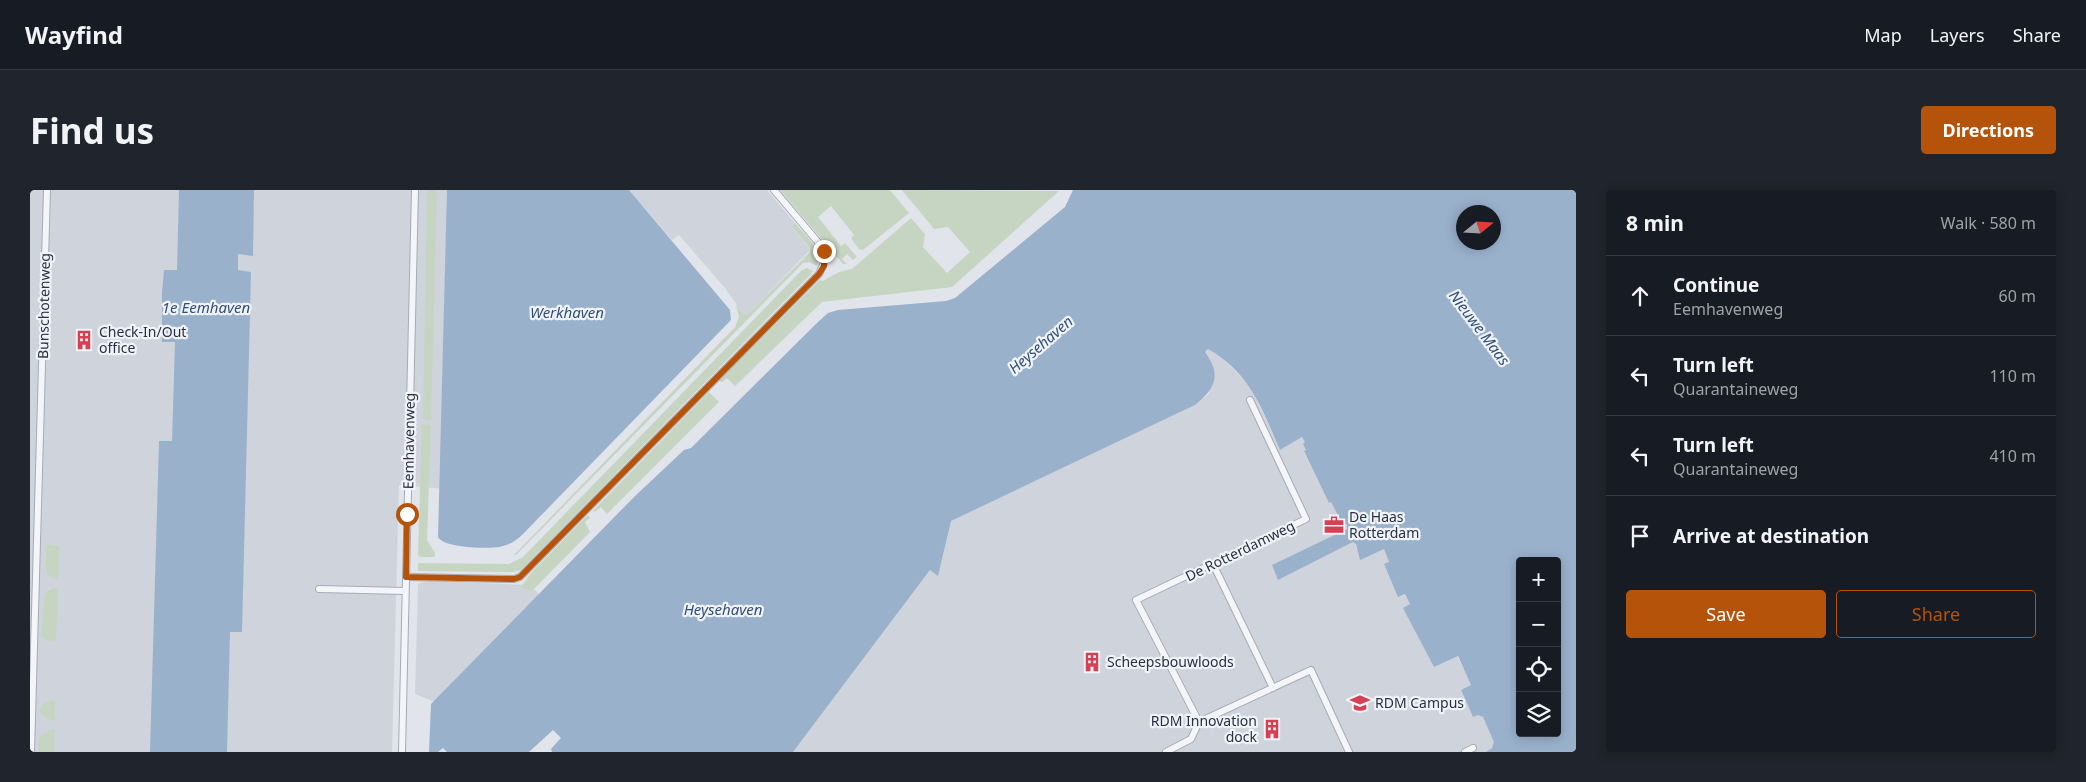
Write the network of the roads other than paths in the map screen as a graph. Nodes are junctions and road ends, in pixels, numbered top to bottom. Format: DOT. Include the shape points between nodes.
graph roads {
  1 [pos="47,190"];
  2 [pos="415,190"];
  3 [pos="774,190"];
  4 [pos="1250,400"];
  5 [pos="1212,564"];
  6 [pos="406,577"];
  7 [pos="319,589"];
  8 [pos="405,591"];
  9 [pos="1273,688"];
  10 [pos="1199,722"];
  11 [pos="1473,748"];
  12 [pos="31,752"];
  13 [pos="402,752"];
  14 [pos="1166,752"];
  15 [pos="1349,752"];
  16 [pos="1465,752"];
  1 -- 12 [label="street, Bunschotenweg"];
  2 -- 6 [label="street, Eemhavenweg"];
  3 -- 6 [label="street" via="823,248 824,263 819,274 520,577"];
  4 -- 5 [label="street, De Rotterdamweg" via="1306,519"];
  5 -- 9 [label="street"];
  5 -- 10 [label="street, De Rotterdamweg" via="1136,600"];
  6 -- 8 [label="street, Eemhavenweg"];
  7 -- 8 [label="street"];
  8 -- 13 [label="street, Eemhavenweg"];
  9 -- 10 [label="street"];
  9 -- 15 [label="street" via="1310,670"];
  10 -- 14 [label="street" via="1191,739"];
  11 -- 16 [label="street"];
}
